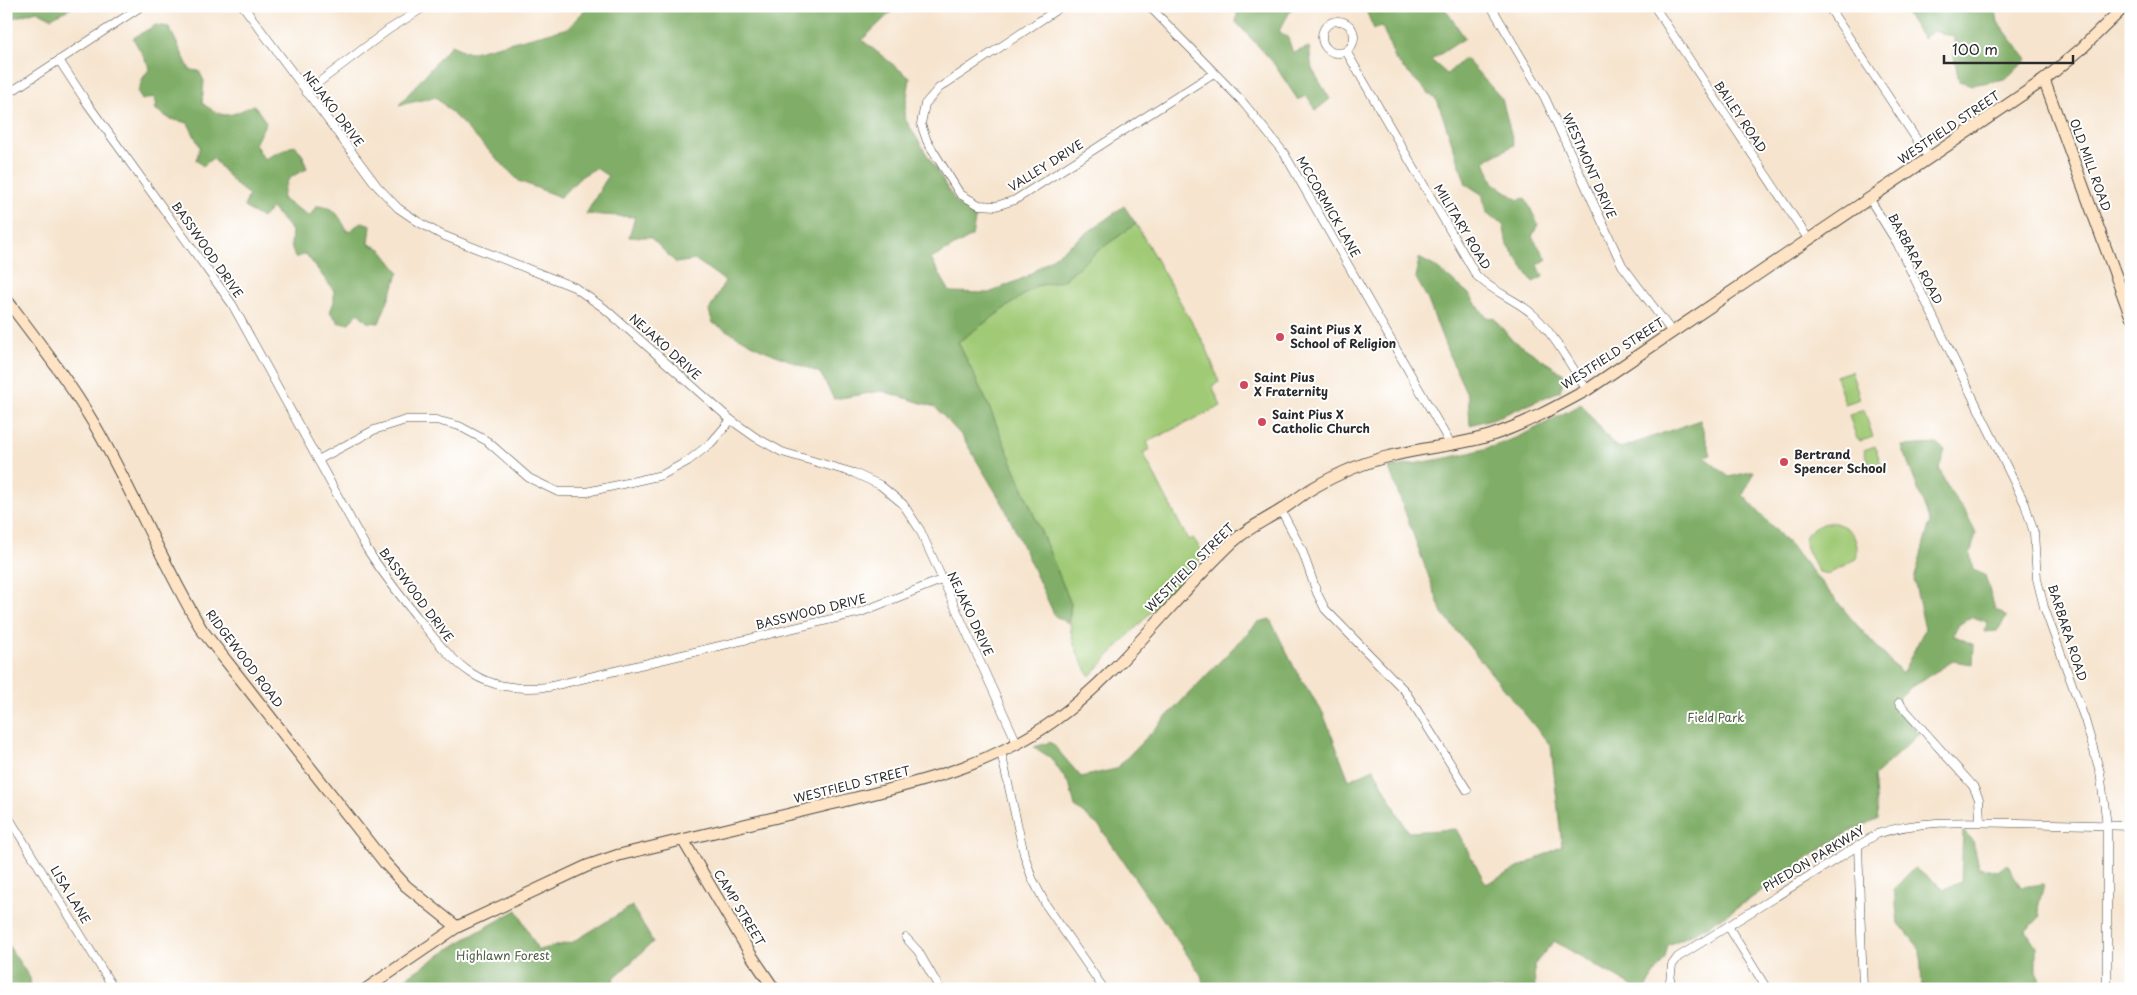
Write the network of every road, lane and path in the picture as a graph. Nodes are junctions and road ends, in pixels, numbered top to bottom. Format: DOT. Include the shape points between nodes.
graph roads {
  1 [pos="142,6"];
  2 [pos="244,6"];
  3 [pos="426,6"];
  4 [pos="1062,6"];
  5 [pos="1149,6"];
  6 [pos="1491,6"];
  7 [pos="1654,6"];
  8 [pos="1828,6"];
  9 [pos="2125,6"];
  10 [pos="1346,51"];
  11 [pos="59,60"];
  12 [pos="1214,72"];
  13 [pos="2044,80"];
  14 [pos="306,92"];
  15 [pos="6,95"];
  16 [pos="1929,158"];
  17 [pos="1869,198"];
  18 [pos="1809,240"];
  19 [pos="6,299"];
  20 [pos="11,313"];
  21 [pos="2131,317"];
  22 [pos="1672,332"];
  23 [pos="1587,390"];
  24 [pos="731,420"];
  25 [pos="1451,446"];
  26 [pos="318,460"];
  27 [pos="1280,510"];
  28 [pos="941,580"];
  29 [pos="1899,702"];
  30 [pos="1017,743"];
  31 [pos="1001,752"];
  32 [pos="1467,790"];
  33 [pos="6,813"];
  34 [pos="1980,822"];
  35 [pos="2107,825"];
  36 [pos="2131,826"];
  37 [pos="682,840"];
  38 [pos="1858,845"];
  39 [pos="1728,926"];
  40 [pos="457,927"];
  41 [pos="906,938"];
  42 [pos="114,989"];
  43 [pos="366,989"];
  44 [pos="774,989"];
  45 [pos="940,989"];
  46 [pos="1104,989"];
  47 [pos="1669,989"];
  48 [pos="1767,989"];
  49 [pos="1863,989"];
  50 [pos="2108,989"];
  1 -- 11 [label="street"];
  2 -- 14 [label="street, NEJAKO DRIVE"];
  3 -- 14 [label="street" via="388,30"];
  4 -- 12 [label="street, VALLEY DRIVE" via="939,88 926,104 921,124 927,141 960,194 979,205 996,206 1015,200"];
  5 -- 12 [label="street, MCCORMICK LANE"];
  6 -- 22 [label="street, WESTMONT DRIVE" via="1545,98 1622,265"];
  7 -- 18 [label="street, BAILEY ROAD"];
  8 -- 16 [label="street"];
  9 -- 13 [label="main road, WESTFIELD STREET"];
  10 -- 10 [label="street" via="1333,52 1324,43 1323,35 1330,24 1343,22 1353,31 1352,44"];
  10 -- 23 [label="street, MILITARY ROAD" via="1476,275 1536,317"];
  11 -- 15 [label="street"];
  11 -- 26 [label="street, BASSWOOD DRIVE" via="232,304"];
  12 -- 25 [label="street, MCCORMICK LANE" via="1284,153"];
  13 -- 16 [label="main road, WESTFIELD STREET"];
  13 -- 21 [label="main road, OLD MILL ROAD"];
  14 -- 24 [label="street, NEJAKO DRIVE" via="377,186 398,208 442,235 574,287 604,308"];
  16 -- 17 [label="main road, WESTFIELD STREET"];
  17 -- 18 [label="main road, WESTFIELD STREET"];
  17 -- 35 [label="street, BARBARA ROAD" via="1897,243 2024,504 2034,533 2037,579 2044,607 2085,720 2100,772"];
  18 -- 22 [label="main road, WESTFIELD STREET"];
  19 -- 20 [label="main road, RIDGEWOOD ROAD"];
  20 -- 40 [label="main road, RIDGEWOOD ROAD" via="64,376 94,424 202,630 385,863 406,886"];
  22 -- 23 [label="main road, WESTFIELD STREET"];
  23 -- 25 [label="main road, WESTFIELD STREET" via="1539,416 1492,435"];
  24 -- 26 [label="street" via="704,449 662,475 587,492 558,492 529,478 487,441 459,426 436,420 406,420 374,430"];
  24 -- 28 [label="street, NEJAKO DRIVE" via="782,452 854,473 880,485 903,504 920,530"];
  25 -- 27 [label="main road, WESTFIELD STREET" via="1381,458 1316,486"];
  26 -- 28 [label="street, BASSWOOD DRIVE" via="383,574 447,654 466,670 494,684 522,690 548,687 861,612"];
  27 -- 30 [label="main road, WESTFIELD STREET" via="1235,540 1088,694 1054,721"];
  27 -- 32 [label="street" via="1302,550 1325,610 1405,691"];
  28 -- 30 [label="street, NEJAKO DRIVE"];
  29 -- 34 [label="street" via="1973,786 1979,799"];
  30 -- 31 [label="main road, WESTFIELD STREET"];
  31 -- 37 [label="main road, WESTFIELD STREET" via="924,781"];
  31 -- 46 [label="street" via="1032,878 1046,905"];
  33 -- 42 [label="street, LISA LANE"];
  34 -- 35 [label="street, PHEDON PARKWAY"];
  34 -- 38 [label="street, PHEDON PARKWAY" via="1899,827"];
  35 -- 36 [label="street, PHEDON PARKWAY"];
  35 -- 50 [label="street, BARBARA ROAD"];
  37 -- 40 [label="main road, WESTFIELD STREET" via="587,866"];
  37 -- 44 [label="main road, CAMP STREET"];
  38 -- 39 [label="street, PHEDON PARKWAY"];
  38 -- 49 [label="street"];
  39 -- 47 [label="street, PHEDON PARKWAY" via="1678,957 1672,966"];
  39 -- 48 [label="street"];
  40 -- 43 [label="main road, WESTFIELD STREET"];
  41 -- 45 [label="street" via="918,951"];
}
